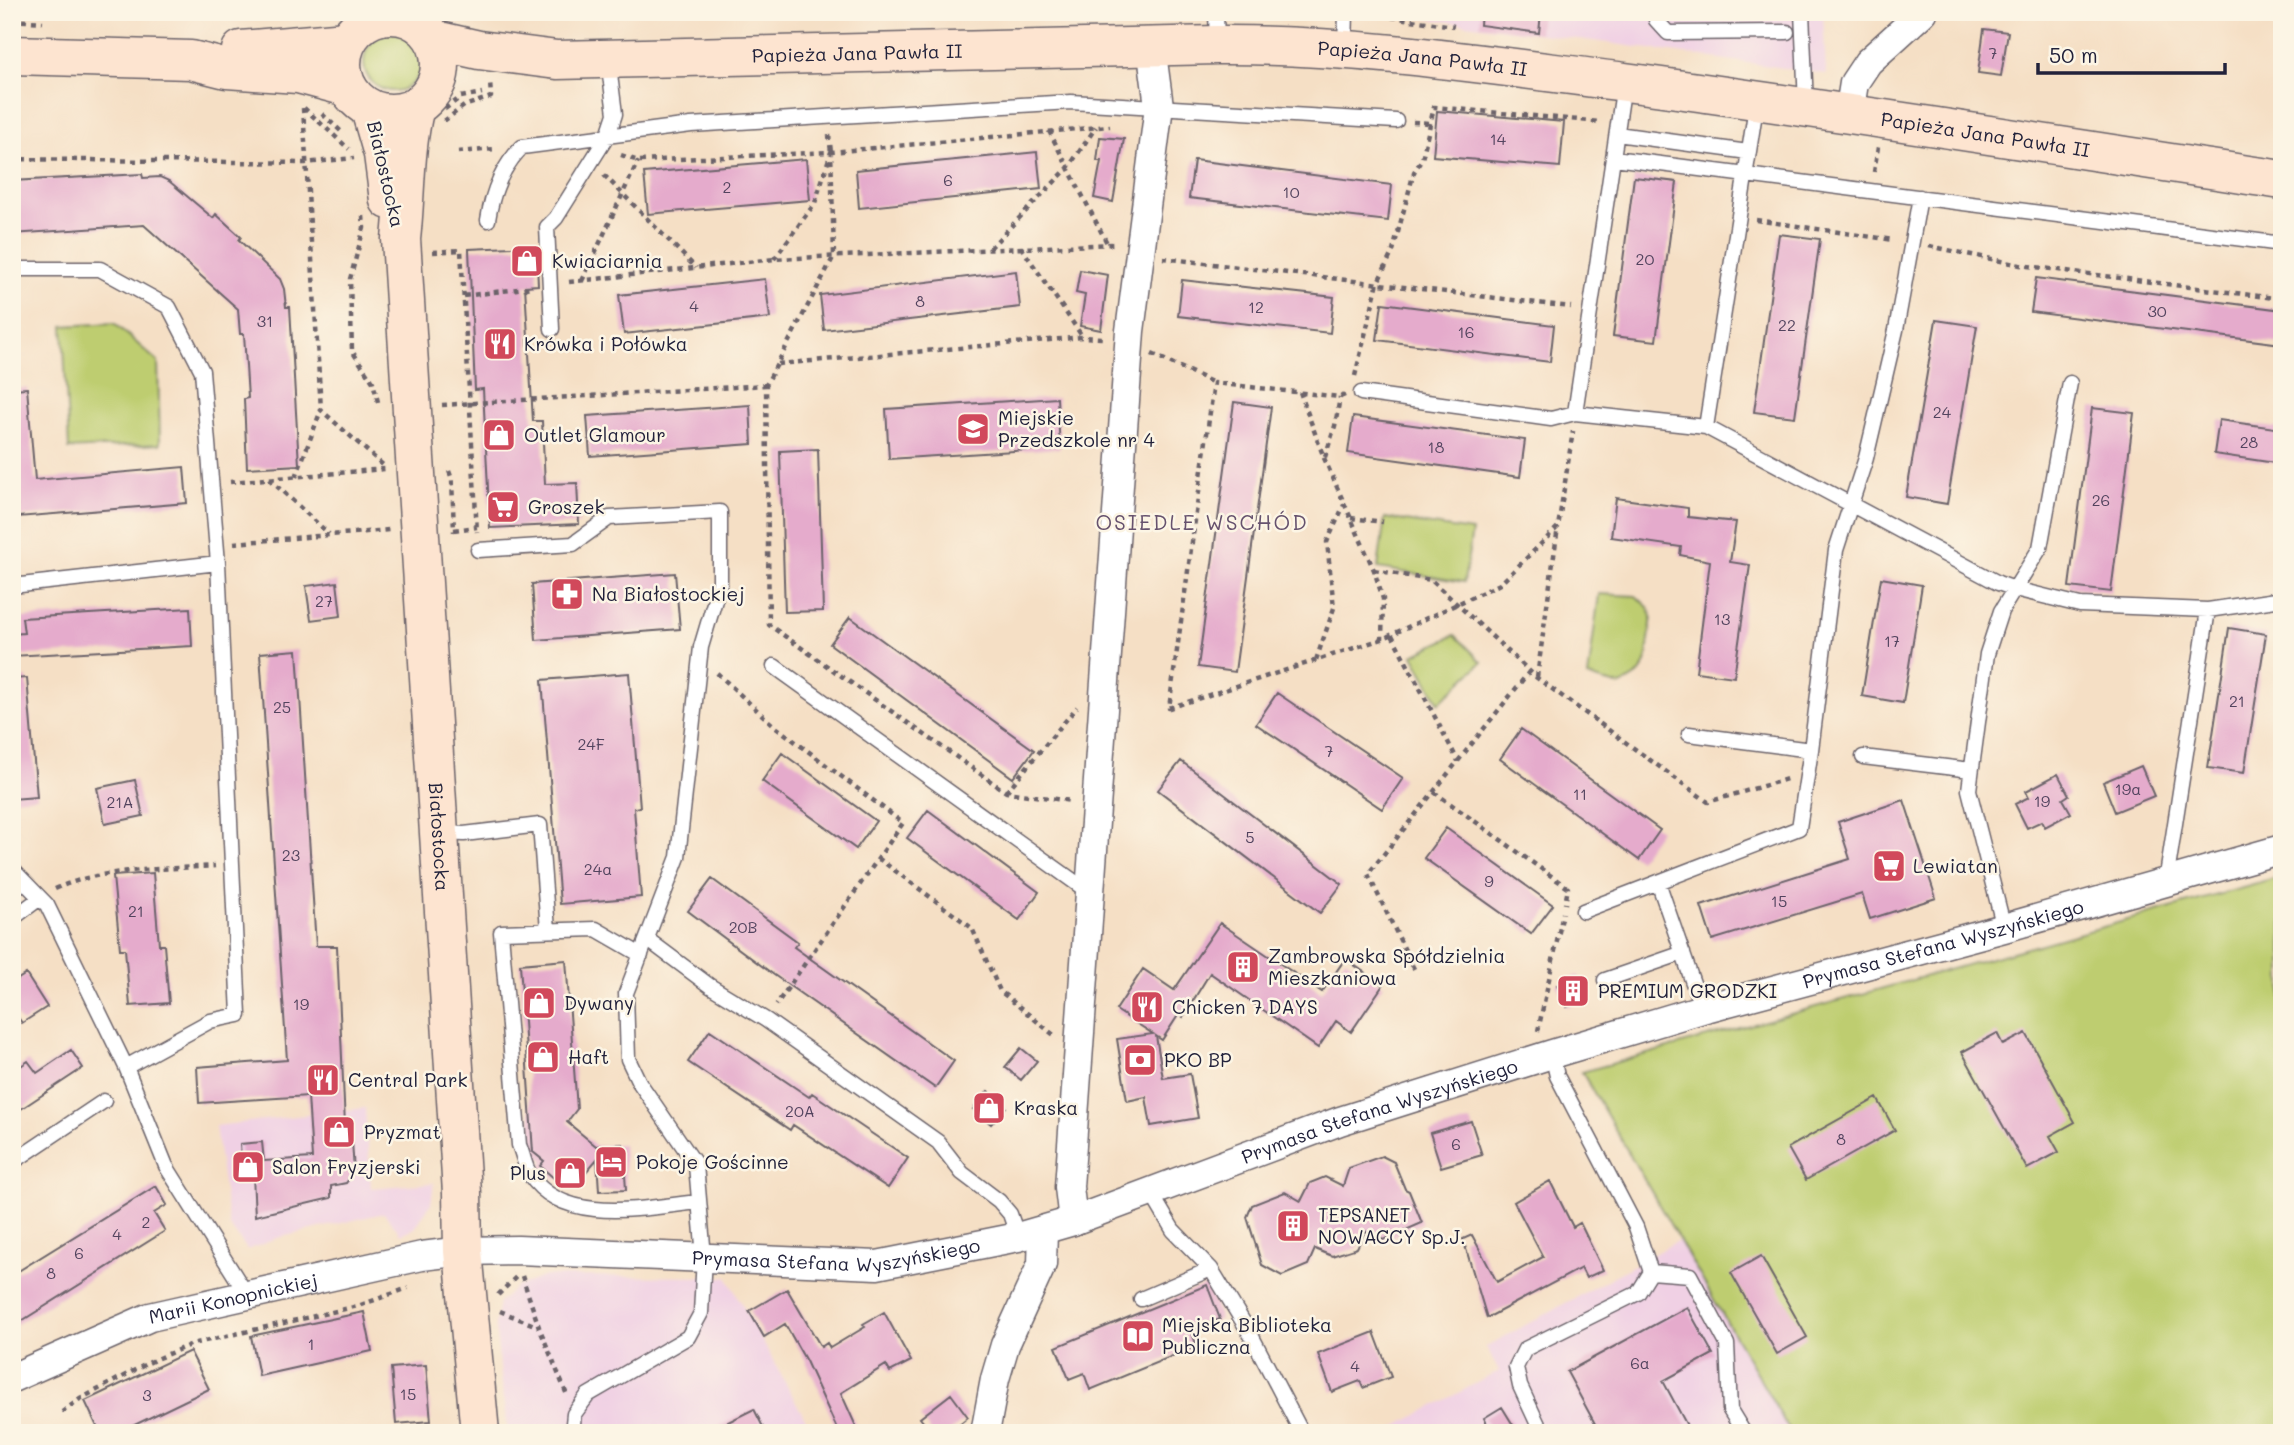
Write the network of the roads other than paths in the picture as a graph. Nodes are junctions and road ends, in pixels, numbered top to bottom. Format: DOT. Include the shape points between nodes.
graph roads {
  1 [pos="1346,12"];
  2 [pos="1655,12"];
  3 [pos="1802,12"];
  4 [pos="1923,12"];
  5 [pos="362,24"];
  6 [pos="421,24"];
  7 [pos="1216,29"];
  8 [pos="1787,32"];
  9 [pos="1154,46"];
  10 [pos="1345,50"];
  11 [pos="12,55"];
  12 [pos="608,58"];
  13 [pos="191,60"];
  14 [pos="557,60"];
  15 [pos="1624,82"];
  16 [pos="1757,100"];
  17 [pos="1158,106"];
  18 [pos="1806,106"];
  19 [pos="430,108"];
  20 [pos="347,112"];
  21 [pos="1849,114"];
  22 [pos="1396,121"];
  23 [pos="1618,129"];
  24 [pos="604,141"];
  25 [pos="1748,152"];
  26 [pos="1614,158"];
  27 [pos="1745,175"];
  28 [pos="2282,180"];
  29 [pos="1920,197"];
  30 [pos="488,220"];
  31 [pos="2282,244"];
  32 [pos="413,245"];
  33 [pos="12,269"];
  34 [pos="552,329"];
  35 [pos="2070,383"];
  36 [pos="1356,393"];
  37 [pos="1575,413"];
  38 [pos="1706,427"];
  39 [pos="1850,504"];
  40 [pos="478,550"];
  41 [pos="218,563"];
  42 [pos="12,586"];
  43 [pos="2015,589"];
  44 [pos="2282,599"];
  45 [pos="2208,610"];
  46 [pos="774,666"];
  47 [pos="1689,734"];
  48 [pos="1811,750"];
  49 [pos="1863,757"];
  50 [pos="1971,770"];
  51 [pos="440,834"];
  52 [pos="2282,849"];
  53 [pos="12,869"];
  54 [pos="1658,882"];
  55 [pos="2166,882"];
  56 [pos="1090,892"];
  57 [pos="44,895"];
  58 [pos="1583,911"];
  59 [pos="12,919"];
  60 [pos="2004,928"];
  61 [pos="548,930"];
  62 [pos="647,939"];
  63 [pos="1683,953"];
  64 [pos="641,955"];
  65 [pos="1605,980"];
  66 [pos="1702,1009"];
  67 [pos="1539,1058"];
  68 [pos="126,1067"];
  69 [pos="104,1101"];
  70 [pos="12,1161"];
  71 [pos="1151,1193"];
  72 [pos="699,1202"];
  73 [pos="1073,1221"];
  74 [pos="1030,1234"];
  75 [pos="464,1251"];
  76 [pos="704,1257"];
  77 [pos="1211,1269"];
  78 [pos="1651,1272"];
  79 [pos="247,1295"];
  80 [pos="1141,1299"];
  81 [pos="12,1378"];
  82 [pos="1541,1431"];
  83 [pos="480,1433"];
  84 [pos="572,1433"];
  85 [pos="985,1433"];
  86 [pos="1302,1433"];
  87 [pos="1744,1433"];
  1 -- 10 [label="lane"];
  2 -- 8 [label="lane" via="1668,33"];
  3 -- 18 [label="lane"];
  4 -- 21 [label="street" via="1868,62 1854,83"];
  5 -- 6 [label="street" via="384,15 400,15"];
  5 -- 13 [label="street"];
  5 -- 20 [label="street" via="342,64"];
  6 -- 14 [label="street, Papieża Jana Pawła II" via="479,50"];
  6 -- 19 [label="street" via="440,55"];
  7 -- 9 [label="street, Papieża Jana Pawła II"];
  7 -- 10 [label="street, Papieża Jana Pawła II" via="1280,45"];
  9 -- 12 [label="street, Papieża Jana Pawła II"];
  9 -- 17 [label="street"];
  10 -- 15 [label="street, Papieża Jana Pawła II"];
  11 -- 13 [label="street"];
  12 -- 14 [label="street, Papieża Jana Pawła II"];
  12 -- 24 [label="lane" via="615,114"];
  13 -- 20 [label="street" via="227,69 298,74"];
  14 -- 19 [label="street, Papieża Jana Pawła II" via="489,73"];
  15 -- 16 [label="street, Papieża Jana Pawła II"];
  15 -- 23 [label="lane"];
  16 -- 18 [label="street, Papieża Jana Pawła II"];
  16 -- 25 [label="lane"];
  17 -- 22 [label="lane"];
  17 -- 24 [label="lane" via="1058,103 691,125"];
  17 -- 56 [label="street" via="1127,250 1129,344"];
  18 -- 21 [label="street, Papieża Jana Pawła II"];
  19 -- 20 [label="street" via="401,113"];
  19 -- 32 [label="street, Białostocka" via="411,124 407,154"];
  20 -- 32 [label="street, Białostocka" via="383,154 389,201"];
  21 -- 28 [label="street, Papieża Jana Pawła II"];
  23 -- 25 [label="lane"];
  23 -- 26 [label="lane"];
  24 -- 30 [label="lane" via="522,147 492,193"];
  24 -- 34 [label="lane" via="547,227"];
  25 -- 27 [label="lane"];
  26 -- 27 [label="lane"];
  26 -- 37 [label="lane"];
  27 -- 29 [label="lane"];
  27 -- 38 [label="lane"];
  29 -- 31 [label="lane"];
  29 -- 39 [label="lane" via="1896,330 1866,458"];
  32 -- 51 [label="street, Białostocka" via="419,537"];
  33 -- 41 [label="lane" via="100,269 169,307 202,371"];
  35 -- 43 [label="lane" via="2040,548"];
  36 -- 37 [label="lane" via="1551,419"];
  37 -- 38 [label="lane"];
  38 -- 39 [label="lane"];
  39 -- 43 [label="lane"];
  39 -- 48 [label="lane" via="1836,550"];
  40 -- 62 [label="lane" via="573,544 609,518 720,512 720,583 701,647 677,857"];
  41 -- 42 [label="lane"];
  41 -- 68 [label="lane" via="239,1015 210,1021"];
  43 -- 45 [label="lane" via="2080,605"];
  43 -- 50 [label="lane" via="2001,611 1987,654"];
  44 -- 45 [label="lane"];
  45 -- 55 [label="lane"];
  46 -- 56 [label="lane"];
  47 -- 48 [label="lane"];
  48 -- 54 [label="lane" via="1799,828"];
  49 -- 50 [label="lane"];
  50 -- 60 [label="lane" via="1969,790"];
  51 -- 61 [label="lane" via="540,825"];
  51 -- 75 [label="street, Białostocka"];
  52 -- 55 [label="street, Prymasa Stefana Wyszyńskiego"];
  53 -- 57 [label="lane"];
  54 -- 58 [label="lane"];
  54 -- 63 [label="lane"];
  55 -- 60 [label="street, Prymasa Stefana Wyszyńskiego"];
  56 -- 73 [label="street" via="1069,1187"];
  57 -- 59 [label="lane"];
  57 -- 68 [label="lane"];
  60 -- 66 [label="street, Prymasa Stefana Wyszyńskiego"];
  61 -- 64 [label="lane" via="596,929"];
  61 -- 72 [label="lane" via="501,932 519,1145 530,1175 553,1198 581,1207 605,1210"];
  62 -- 64 [label="lane"];
  62 -- 74 [label="lane" via="938,1142 962,1173 999,1201"];
  63 -- 65 [label="lane"];
  63 -- 66 [label="lane"];
  64 -- 72 [label="lane" via="626,993 628,1059 696,1166"];
  66 -- 67 [label="street, Prymasa Stefana Wyszyńskiego"];
  67 -- 71 [label="street, Prymasa Stefana Wyszyńskiego" via="1340,1121"];
  67 -- 78 [label="lane" via="1557,1076 1636,1227"];
  68 -- 79 [label="lane" via="166,1166"];
  69 -- 70 [label="lane"];
  71 -- 73 [label="street, Prymasa Stefana Wyszyńskiego"];
  71 -- 77 [label="lane" via="1173,1230"];
  72 -- 76 [label="lane"];
  73 -- 74 [label="street, Prymasa Stefana Wyszyńskiego"];
  74 -- 76 [label="street, Prymasa Stefana Wyszyńskiego" via="877,1265"];
  74 -- 85 [label="street" via="1042,1264 1006,1345"];
  75 -- 76 [label="street, Prymasa Stefana Wyszyńskiego"];
  75 -- 79 [label="street, Marii Konopnickiej"];
  75 -- 83 [label="street, Białostocka"];
  76 -- 84 [label="lane" via="701,1313 688,1337 588,1395 574,1414"];
  77 -- 80 [label="lane"];
  77 -- 86 [label="lane"];
  78 -- 82 [label="lane" via="1638,1293 1525,1349 1516,1367"];
  78 -- 87 [label="lane" via="1690,1275 1727,1344 1730,1409"];
  79 -- 81 [label="street, Marii Konopnickiej" via="150,1317"];
}
